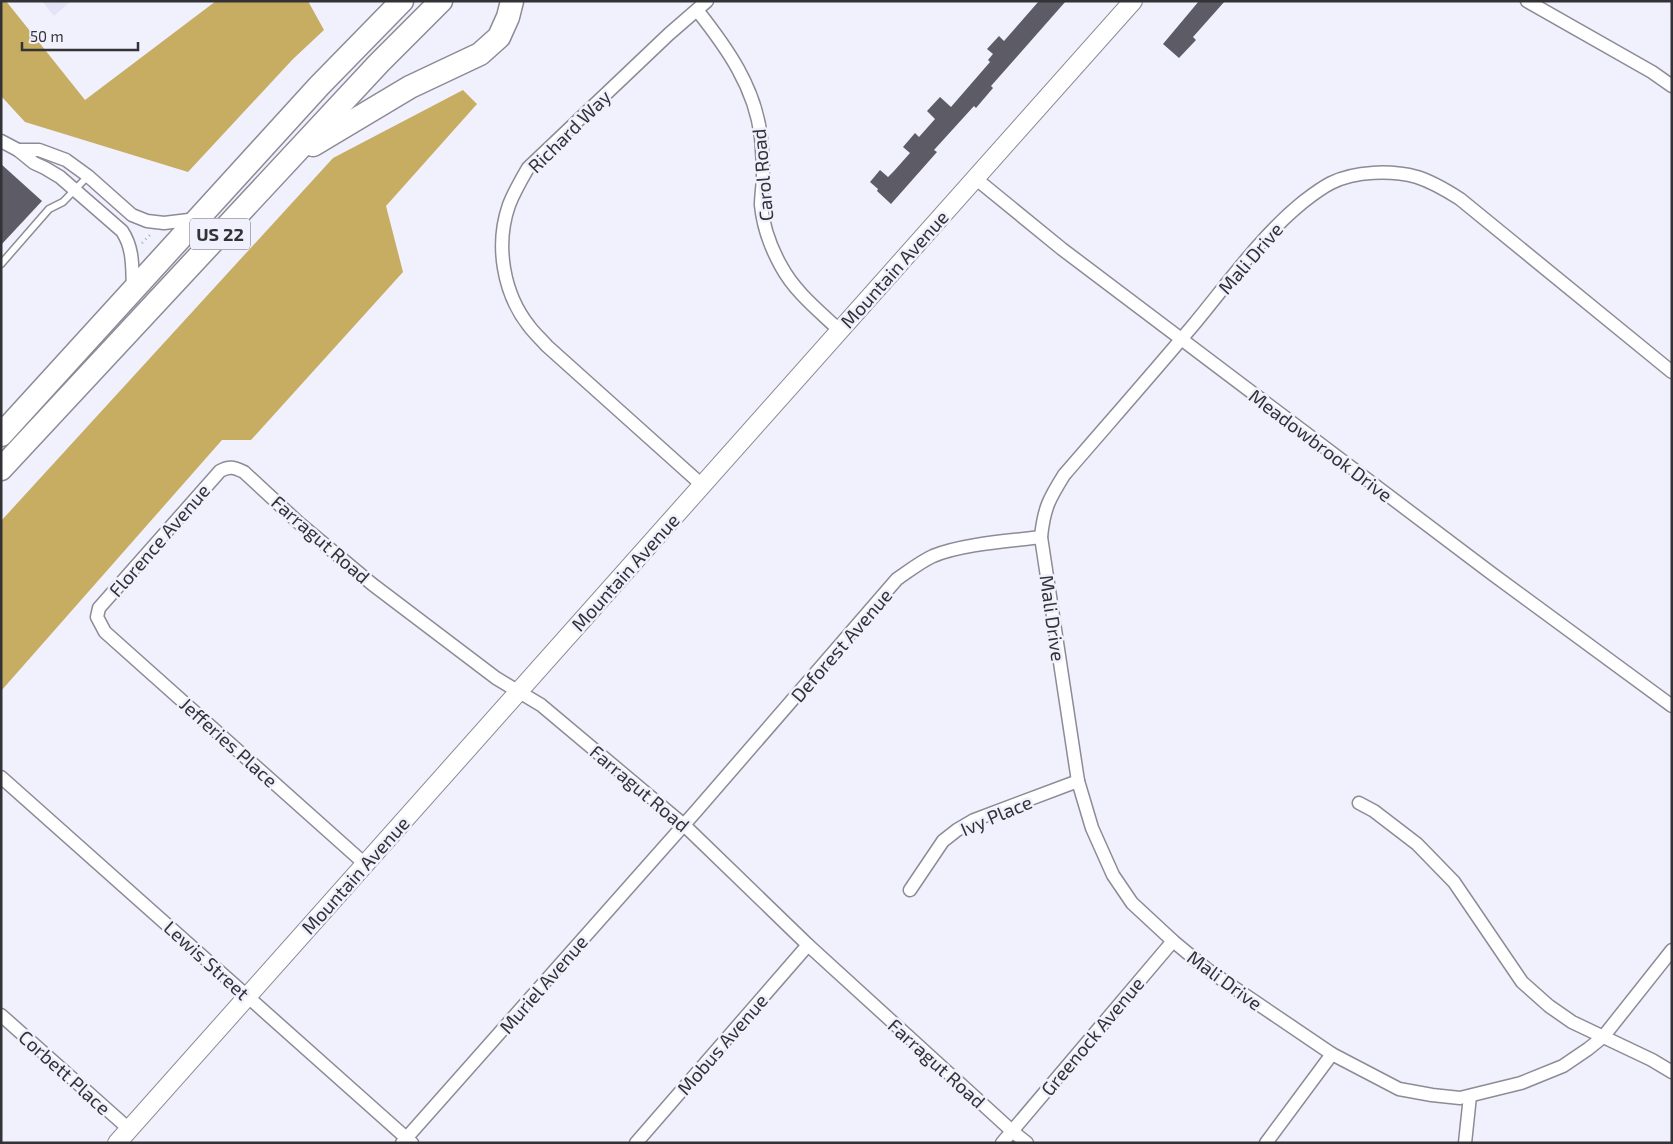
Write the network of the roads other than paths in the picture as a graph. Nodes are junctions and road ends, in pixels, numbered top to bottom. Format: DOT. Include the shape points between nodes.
graph roads {
  1 [pos="441,1"];
  2 [pos="512,1"];
  3 [pos="707,1"];
  4 [pos="1133,1"];
  5 [pos="1527,1"];
  6 [pos="394,6"];
  7 [pos="697,10"];
  8 [pos="1672,86"];
  9 [pos="1,141"];
  10 [pos="18,150"];
  11 [pos="290,158"];
  12 [pos="63,159"];
  13 [pos="54,174"];
  14 [pos="88,176"];
  15 [pos="975,178"];
  16 [pos="75,190"];
  17 [pos="197,219"];
  18 [pos="1,264"];
  19 [pos="133,290"];
  20 [pos="839,330"];
  21 [pos="1181,340"];
  22 [pos="1672,372"];
  23 [pos="1,435"];
  24 [pos="227,467"];
  25 [pos="1,469"];
  26 [pos="702,484"];
  27 [pos="1041,537"];
  28 [pos="97,617"];
  29 [pos="518,691"];
  30 [pos="1672,706"];
  31 [pos="1,777"];
  32 [pos="1078,782"];
  33 [pos="1359,804"];
  34 [pos="684,825"];
  35 [pos="366,864"];
  36 [pos="910,890"];
  37 [pos="1173,941"];
  38 [pos="808,945"];
  39 [pos="1672,950"];
  40 [pos="247,995"];
  41 [pos="1,1015"];
  42 [pos="1602,1037"];
  43 [pos="1332,1054"];
  44 [pos="1672,1072"];
  45 [pos="1470,1096"];
  46 [pos="129,1129"];
  47 [pos="1012,1131"];
  48 [pos="407,1141"];
  49 [pos="117,1143"];
  50 [pos="636,1143"];
  51 [pos="1002,1143"];
  52 [pos="1027,1143"];
  53 [pos="1266,1143"];
  54 [pos="1465,1143"];
  1 -- 11 [label="highway, US 22"];
  2 -- 11 [label="highway" via="499,37 480,54 410,87"];
  3 -- 7 [label="street, Richard Way"];
  4 -- 15 [label="street, Mountain Avenue"];
  5 -- 8 [label="street"];
  6 -- 17 [label="highway, US 22"];
  7 -- 20 [label="street, Carol Road" via="737,65 754,105 761,136 764,224 780,266 794,287"];
  7 -- 26 [label="street, Richard Way" via="528,168 509,206 502,254 506,280 515,305 529,326 547,346"];
  9 -- 10 [label="street"];
  10 -- 12 [label="street" via="39,150"];
  10 -- 13 [label="street"];
  11 -- 25 [label="highway, US 22"];
  12 -- 13 [label="lane"];
  12 -- 14 [label="street"];
  13 -- 16 [label="street"];
  14 -- 16 [label="lane"];
  14 -- 17 [label="street" via="132,215 147,221"];
  15 -- 20 [label="street, Mountain Avenue"];
  15 -- 21 [label="street, Meadowbrook Drive"];
  16 -- 18 [label="lane" via="63,202 49,209"];
  16 -- 19 [label="street" via="128,240"];
  17 -- 19 [label="highway, US 22"];
  19 -- 23 [label="highway, US 22"];
  20 -- 26 [label="street, Mountain Avenue"];
  21 -- 22 [label="street, Mali Drive" via="1271,232 1313,194 1354,175 1393,174 1415,177 1460,199"];
  21 -- 27 [label="street, Mali Drive" via="1064,475 1043,516"];
  21 -- 30 [label="street, Meadowbrook Drive"];
  24 -- 28 [label="street, Florence Avenue" via="99,608"];
  24 -- 29 [label="street, Farragut Road" via="236,467 244,472 372,584 496,678"];
  26 -- 29 [label="street, Mountain Avenue"];
  27 -- 32 [label="street, Mali Drive"];
  27 -- 34 [label="street, Deforest Avenue" via="957,549 934,556 897,579"];
  28 -- 35 [label="street, Jefferies Place" via="105,632"];
  29 -- 34 [label="street, Farragut Road" via="541,704"];
  29 -- 35 [label="street, Mountain Avenue"];
  31 -- 40 [label="street, Lewis Street"];
  32 -- 36 [label="street, Ivy Place" via="974,820 957,830 943,841"];
  32 -- 37 [label="street, Mali Drive" via="1092,828 1113,875 1132,903"];
  33 -- 42 [label="street" via="1416,844 1454,882 1522,982 1572,1022"];
  34 -- 38 [label="street, Farragut Road"];
  34 -- 48 [label="street, Muriel Avenue"];
  35 -- 40 [label="street, Mountain Avenue"];
  37 -- 43 [label="street, Mali Drive" via="1208,970"];
  37 -- 47 [label="street, Greenock Avenue"];
  38 -- 47 [label="street, Farragut Road"];
  38 -- 50 [label="street, Mobus Avenue"];
  39 -- 42 [label="street, Mali Drive"];
  40 -- 46 [label="street, Mountain Avenue"];
  40 -- 48 [label="street, Lewis Street"];
  41 -- 46 [label="street, Corbett Place"];
  42 -- 44 [label="street"];
  42 -- 45 [label="street, Mali Drive" via="1563,1066 1521,1083"];
  43 -- 45 [label="street, Mali Drive" via="1399,1089 1432,1096"];
  43 -- 53 [label="street"];
  45 -- 54 [label="street"];
  46 -- 49 [label="street, Mountain Avenue"];
  47 -- 51 [label="street, Greenock Avenue"];
  47 -- 52 [label="street, Farragut Road"];
}
